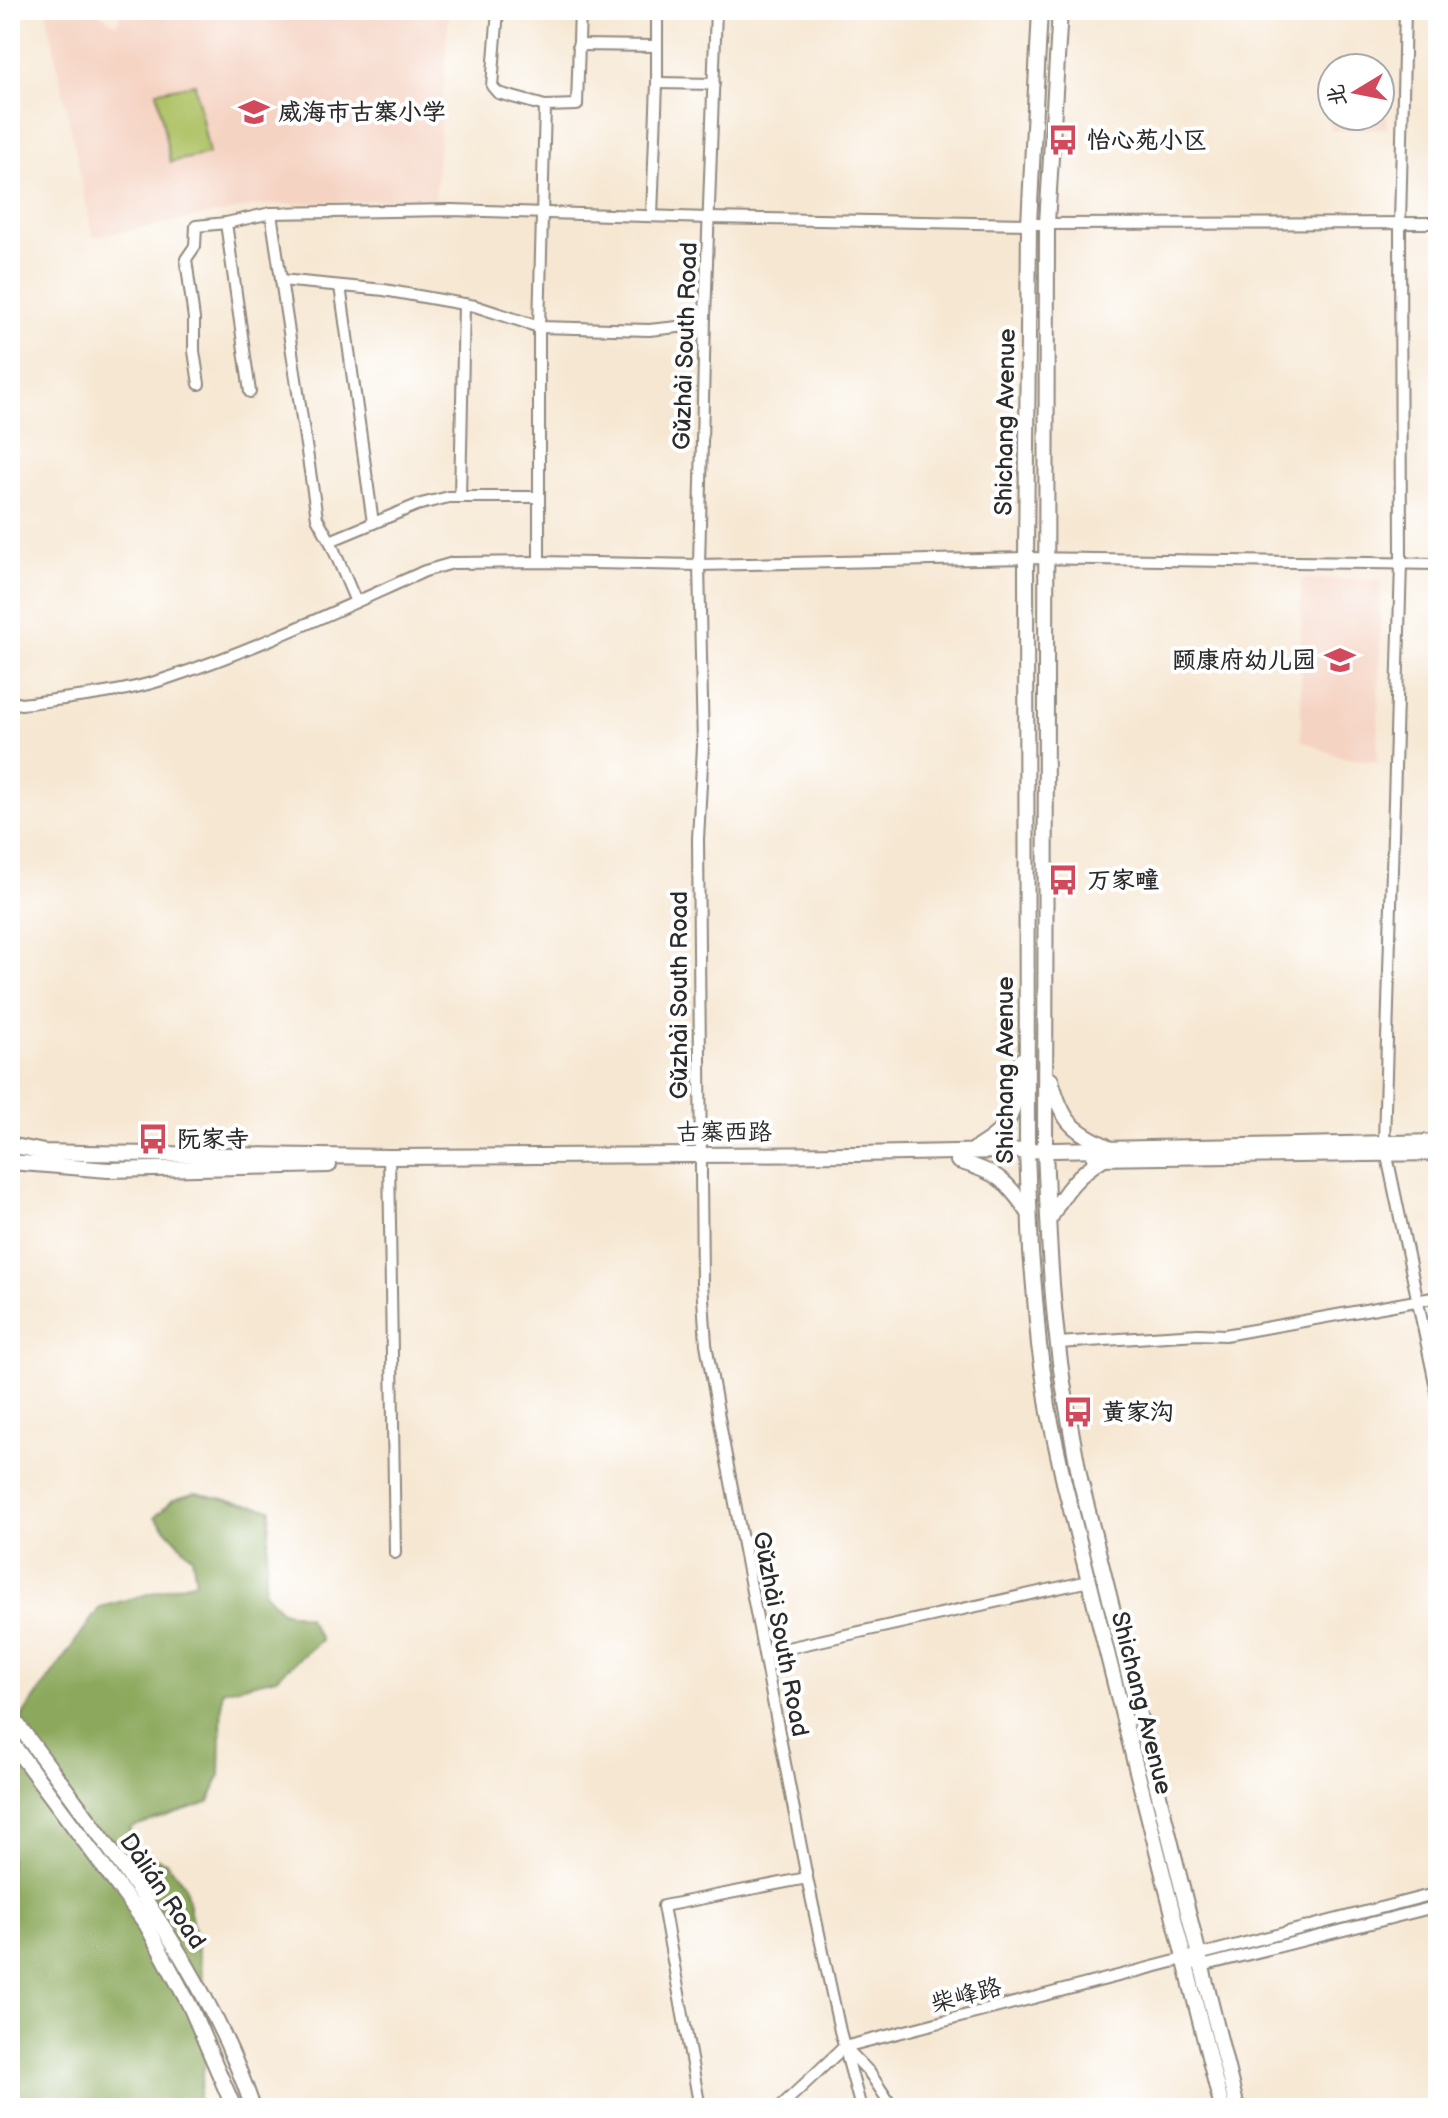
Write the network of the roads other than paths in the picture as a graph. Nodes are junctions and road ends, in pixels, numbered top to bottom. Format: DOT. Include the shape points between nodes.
graph roads {
  1 [pos="498,10"];
  2 [pos="580,10"];
  3 [pos="657,10"];
  4 [pos="716,10"];
  5 [pos="1040,10"];
  6 [pos="1060,10"];
  7 [pos="1405,10"];
  8 [pos="578,45"];
  9 [pos="656,46"];
  10 [pos="657,83"];
  11 [pos="714,84"];
  12 [pos="545,106"];
  13 [pos="271,213"];
  14 [pos="543,213"];
  15 [pos="652,216"];
  16 [pos="709,218"];
  17 [pos="226,223"];
  18 [pos="1047,223"];
  19 [pos="1438,223"];
  20 [pos="1029,224"];
  21 [pos="1400,224"];
  22 [pos="281,280"];
  23 [pos="340,286"];
  24 [pos="464,304"];
  25 [pos="705,318"];
  26 [pos="539,327"];
  27 [pos="199,384"];
  28 [pos="250,392"];
  29 [pos="460,497"];
  30 [pos="539,497"];
  31 [pos="373,523"];
  32 [pos="330,541"];
  33 [pos="1026,558"];
  34 [pos="1047,558"];
  35 [pos="539,562"];
  36 [pos="1401,563"];
  37 [pos="1438,564"];
  38 [pos="699,565"];
  39 [pos="356,602"];
  40 [pos="10,701"];
  41 [pos="1027,1041"];
  42 [pos="1046,1065"];
  43 [pos="10,1137"];
  44 [pos="1438,1142"];
  45 [pos="18,1146"];
  46 [pos="1386,1148"];
  47 [pos="973,1151"];
  48 [pos="1107,1153"];
  49 [pos="1438,1153"];
  50 [pos="1027,1155"];
  51 [pos="1046,1155"];
  52 [pos="700,1158"];
  53 [pos="389,1161"];
  54 [pos="958,1161"];
  55 [pos="15,1164"];
  56 [pos="1030,1214"];
  57 [pos="1049,1221"];
  58 [pos="1438,1297"];
  59 [pos="1417,1301"];
  60 [pos="1058,1343"];
  61 [pos="1438,1397"];
  62 [pos="395,1553"];
  63 [pos="1089,1581"];
  64 [pos="765,1653"];
  65 [pos="10,1714"];
  66 [pos="10,1741"];
  67 [pos="807,1878"];
  68 [pos="1438,1893"];
  69 [pos="1438,1906"];
  70 [pos="1195,1960"];
  71 [pos="844,2047"];
  72 [pos="234,2108"];
  73 [pos="253,2108"];
  74 [pos="700,2108"];
  75 [pos="779,2108"];
  76 [pos="861,2108"];
  77 [pos="893,2108"];
  78 [pos="1222,2108"];
  79 [pos="1237,2108"];
  1 -- 12 [label="street" via="492,86 498,93"];
  2 -- 8 [label="street"];
  3 -- 9 [label="street"];
  4 -- 11 [label="street, Gǔzhài South Road"];
  5 -- 20 [label="main road, Shichang Avenue"];
  6 -- 18 [label="main road, Shichang Avenue"];
  7 -- 21 [label="street"];
  8 -- 9 [label="street"];
  8 -- 12 [label="street" via="577,105"];
  9 -- 10 [label="street"];
  10 -- 11 [label="street"];
  10 -- 15 [label="street"];
  11 -- 16 [label="street, Gǔzhài South Road"];
  12 -- 14 [label="street"];
  13 -- 14 [label="street"];
  13 -- 17 [label="street"];
  13 -- 22 [label="street"];
  14 -- 15 [label="street"];
  14 -- 26 [label="street"];
  15 -- 16 [label="street"];
  16 -- 20 [label="street"];
  16 -- 25 [label="street, Gǔzhài South Road"];
  17 -- 27 [label="street" via="196,226 195,246 186,259"];
  17 -- 28 [label="street"];
  18 -- 20 [label="street"];
  18 -- 21 [label="street"];
  18 -- 34 [label="main road, Shichang Avenue"];
  19 -- 21 [label="street"];
  20 -- 33 [label="main road, Shichang Avenue"];
  21 -- 36 [label="street"];
  22 -- 23 [label="street"];
  22 -- 32 [label="street" via="317,518"];
  23 -- 24 [label="street"];
  23 -- 31 [label="street"];
  24 -- 26 [label="street"];
  24 -- 29 [label="street"];
  25 -- 26 [label="street" via="649,330"];
  25 -- 38 [label="street, Gǔzhài South Road"];
  26 -- 30 [label="street"];
  29 -- 30 [label="street"];
  29 -- 31 [label="street" via="417,505"];
  30 -- 35 [label="street"];
  31 -- 32 [label="street"];
  32 -- 39 [label="street"];
  33 -- 34 [label="street"];
  33 -- 38 [label="street"];
  33 -- 41 [label="main road, Shichang Avenue"];
  34 -- 36 [label="street"];
  34 -- 42 [label="main road, Shichang Avenue"];
  35 -- 38 [label="street"];
  35 -- 39 [label="street" via="453,563"];
  36 -- 37 [label="street"];
  36 -- 46 [label="street"];
  38 -- 52 [label="street, Gǔzhài South Road"];
  39 -- 40 [label="street" via="163,680 94,696"];
  41 -- 47 [label="main road" via="1011,1118 993,1139"];
  41 -- 50 [label="main road, Shichang Avenue"];
  42 -- 48 [label="main road" via="1058,1107 1071,1125"];
  42 -- 51 [label="main road, Shichang Avenue"];
  43 -- 45 [label="main road"];
  44 -- 46 [label="main road, 古寨西路"];
  45 -- 53 [label="main road, 古寨西路" via="44,1152"];
  46 -- 48 [label="main road, 古寨西路"];
  46 -- 49 [label="main road, 古寨西路"];
  46 -- 59 [label="street"];
  47 -- 50 [label="main road, 古寨西路"];
  47 -- 52 [label="main road, 古寨西路"];
  48 -- 51 [label="main road, 古寨西路"];
  48 -- 57 [label="main road" via="1073,1182"];
  50 -- 51 [label="main road, 古寨西路"];
  50 -- 54 [label="main road, 古寨西路"];
  50 -- 56 [label="main road, Shichang Avenue"];
  51 -- 57 [label="main road, Shichang Avenue"];
  52 -- 53 [label="main road, 古寨西路"];
  52 -- 54 [label="main road, 古寨西路"];
  52 -- 64 [label="street, Gǔzhài South Road" via="706,1344"];
  53 -- 55 [label="main road, 古寨西路" via="108,1170"];
  53 -- 62 [label="street"];
  54 -- 56 [label="main road" via="1002,1179"];
  56 -- 63 [label="main road, Shichang Avenue" via="1049,1413"];
  57 -- 60 [label="main road, Shichang Avenue"];
  58 -- 59 [label="street"];
  59 -- 60 [label="street" via="1225,1335"];
  59 -- 61 [label="street"];
  60 -- 70 [label="main road, Shichang Avenue" via="1080,1479"];
  63 -- 64 [label="street"];
  63 -- 70 [label="main road, Shichang Avenue"];
  64 -- 67 [label="street, Gǔzhài South Road"];
  65 -- 73 [label="main road, Dàlián Road" via="155,1913 201,1992"];
  66 -- 72 [label="main road, Dàlián Road" via="146,1924 190,2006"];
  67 -- 71 [label="street, Gǔzhài South Road"];
  67 -- 74 [label="street" via="663,1906"];
  68 -- 70 [label="street, 柴峰路"];
  69 -- 70 [label="street, 柴峰路"];
  70 -- 71 [label="street, 柴峰路"];
  70 -- 78 [label="main road, Shichang Avenue"];
  70 -- 79 [label="main road, Shichang Avenue"];
  71 -- 75 [label="street, 柴峰路"];
  71 -- 76 [label="street, Gǔzhài South Road"];
  71 -- 77 [label="street"];
}
